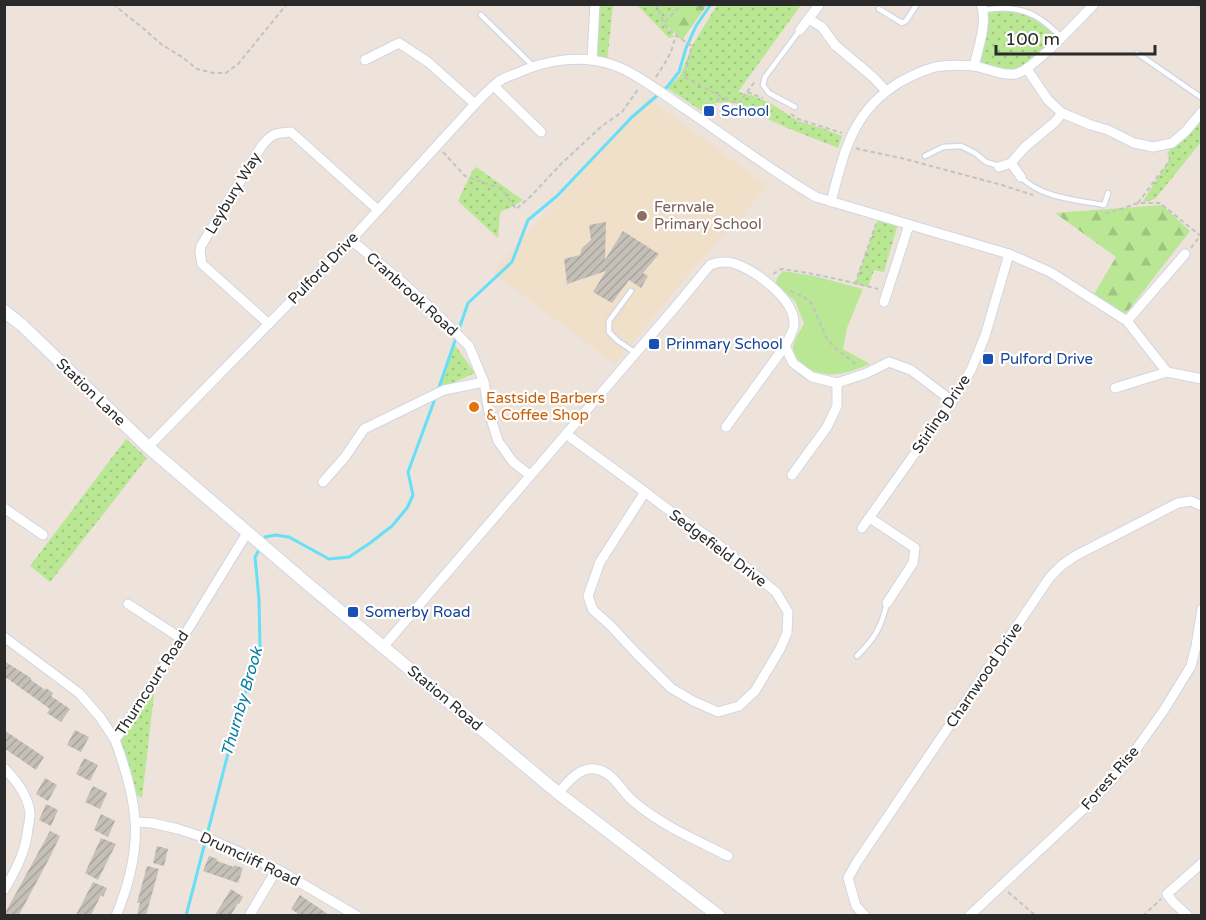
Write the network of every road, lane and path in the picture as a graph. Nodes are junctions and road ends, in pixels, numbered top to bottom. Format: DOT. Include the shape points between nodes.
graph roads {
  1 [pos="113,4"];
  2 [pos="287,4"];
  3 [pos="595,4"];
  4 [pos="655,4"];
  5 [pos="682,4"];
  6 [pos="917,4"];
  7 [pos="1094,4"];
  8 [pos="819,5"];
  9 [pos="982,8"];
  10 [pos="879,9"];
  11 [pos="481,15"];
  12 [pos="809,19"];
  13 [pos="664,22"];
  14 [pos="800,30"];
  15 [pos="675,35"];
  16 [pos="1062,37"];
  17 [pos="1137,53"];
  18 [pos="365,60"];
  19 [pos="592,60"];
  20 [pos="532,65"];
  21 [pos="974,66"];
  22 [pos="1027,69"];
  23 [pos="646,83"];
  24 [pos="494,86"];
  25 [pos="886,91"];
  26 [pos="720,96"];
  27 [pos="1202,98"];
  28 [pos="770,101"];
  29 [pos="475,104"];
  30 [pos="795,107"];
  31 [pos="789,112"];
  32 [pos="1202,112"];
  33 [pos="1062,113"];
  34 [pos="706,123"];
  35 [pos="541,132"];
  36 [pos="849,141"];
  37 [pos="1166,144"];
  38 [pos="438,145"];
  39 [pos="925,156"];
  40 [pos="1011,163"];
  41 [pos="999,167"];
  42 [pos="1021,177"];
  43 [pos="1108,194"];
  44 [pos="1041,198"];
  45 [pos="831,202"];
  46 [pos="1138,203"];
  47 [pos="378,210"];
  48 [pos="1098,212"];
  49 [pos="879,216"];
  50 [pos="909,225"];
  51 [pos="1201,236"];
  52 [pos="351,240"];
  53 [pos="1009,254"];
  54 [pos="1185,254"];
  55 [pos="767,283"];
  56 [pos="855,284"];
  57 [pos="631,291"];
  58 [pos="888,292"];
  59 [pos="885,302"];
  60 [pos="4,311"];
  61 [pos="1127,321"];
  62 [pos="269,324"];
  63 [pos="785,346"];
  64 [pos="636,352"];
  65 [pos="1167,372"];
  66 [pos="867,373"];
  67 [pos="1202,379"];
  68 [pos="484,382"];
  69 [pos="837,383"];
  70 [pos="1115,388"];
  71 [pos="952,401"];
  72 [pos="726,427"];
  73 [pos="566,434"];
  74 [pos="148,447"];
  75 [pos="178,473"];
  76 [pos="530,475"];
  77 [pos="792,475"];
  78 [pos="323,482"];
  79 [pos="645,492"];
  80 [pos="1200,504"];
  81 [pos="4,508"];
  82 [pos="870,518"];
  83 [pos="862,528"];
  84 [pos="248,533"];
  85 [pos="43,535"];
  86 [pos="887,603"];
  87 [pos="128,604"];
  88 [pos="1202,609"];
  89 [pos="4,637"];
  90 [pos="182,639"];
  91 [pos="384,646"];
  92 [pos="857,657"];
  93 [pos="114,740"];
  94 [pos="4,768"];
  95 [pos="558,793"];
  96 [pos="136,822"];
  97 [pos="728,856"];
  98 [pos="1202,863"];
  99 [pos="277,869"];
  100 [pos="1001,885"];
  101 [pos="4,890"];
  102 [pos="1167,894"];
  103 [pos="116,915"];
  104 [pos="249,915"];
  105 [pos="357,915"];
  106 [pos="719,915"];
  107 [pos="866,915"];
  108 [pos="969,915"];
  109 [pos="1036,915"];
  110 [pos="1143,915"];
  111 [pos="1188,915"];
  1 -- 2 [label="path" via="160,44 197,69 213,73 226,73 238,64"];
  3 -- 19 [label="street"];
  4 -- 13 [label="path"];
  5 -- 13 [label="path"];
  6 -- 10 [label="lane" via="902,22"];
  7 -- 16 [label="street"];
  8 -- 12 [label="street"];
  9 -- 16 [label="lane" via="1013,8 1035,15"];
  9 -- 21 [label="street"];
  11 -- 20 [label="lane"];
  12 -- 14 [label="street"];
  12 -- 25 [label="street" via="822,27 835,45"];
  13 -- 15 [label="path"];
  14 -- 30 [label="lane" via="763,85 769,93"];
  15 -- 23 [label="path" via="670,55 655,78"];
  15 -- 26 [label="path" via="692,46 684,77"];
  16 -- 22 [label="street"];
  17 -- 27 [label="lane"];
  18 -- 29 [label="street" via="399,43 428,62"];
  19 -- 20 [label="street, Pulford Drive" via="565,59"];
  19 -- 23 [label="street, Pulford Drive" via="614,65"];
  20 -- 24 [label="street, Pulford Drive"];
  21 -- 22 [label="street" via="1016,74"];
  21 -- 25 [label="street" via="941,66 910,76"];
  22 -- 33 [label="street"];
  23 -- 34 [label="street, Pulford Drive"];
  23 -- 38 [label="path" via="622,112 602,126 516,209 502,189 465,176"];
  24 -- 29 [label="street, Pulford Drive"];
  24 -- 35 [label="street"];
  25 -- 36 [label="street" via="855,127"];
  26 -- 28 [label="path" via="738,103 747,92"];
  26 -- 34 [label="path"];
  29 -- 38 [label="street, Pulford Drive"];
  31 -- 36 [label="path" via="798,119 843,134"];
  32 -- 37 [label="street" via="1185,132"];
  33 -- 37 [label="street" via="1134,143 1154,147"];
  33 -- 40 [label="street"];
  34 -- 45 [label="street, Pulford Drive" via="794,184"];
  36 -- 44 [label="path" via="858,149"];
  36 -- 45 [label="street"];
  37 -- 46 [label="path" via="1170,160"];
  38 -- 47 [label="street, Pulford Drive"];
  39 -- 41 [label="lane" via="943,147 961,146"];
  40 -- 41 [label="street"];
  40 -- 42 [label="street"];
  42 -- 43 [label="lane" via="1054,196 1104,205"];
  45 -- 49 [label="street, Pulford Drive"];
  46 -- 48 [label="path" via="1109,213"];
  46 -- 51 [label="path" via="1160,203"];
  47 -- 52 [label="street, Pulford Drive"];
  47 -- 62 [label="street, Leybury Way" via="291,132 268,137 200,253 202,264"];
  49 -- 50 [label="street, Pulford Drive"];
  49 -- 56 [label="path"];
  50 -- 53 [label="street, Pulford Drive"];
  50 -- 58 [label="street"];
  51 -- 54 [label="path"];
  52 -- 62 [label="street, Pulford Drive"];
  52 -- 68 [label="street, Cranbrook Road" via="469,346"];
  53 -- 61 [label="street, Pulford Drive" via="1050,272"];
  53 -- 71 [label="street, Stirling Drive" via="985,336"];
  54 -- 61 [label="street"];
  55 -- 56 [label="path" via="782,269"];
  55 -- 63 [label="street" via="791,308 795,326"];
  55 -- 64 [label="street" via="732,263 710,265"];
  55 -- 66 [label="path" via="812,304 826,338"];
  56 -- 58 [label="path"];
  57 -- 64 [label="lane" via="609,321 609,332"];
  58 -- 59 [label="street"];
  60 -- 74 [label="street, Station Lane"];
  61 -- 65 [label="street, Pulford Drive"];
  62 -- 74 [label="street, Pulford Drive"];
  63 -- 69 [label="street" via="793,363 812,377"];
  63 -- 72 [label="street"];
  64 -- 73 [label="street"];
  65 -- 67 [label="street"];
  65 -- 70 [label="street"];
  66 -- 69 [label="street"];
  66 -- 71 [label="street" via="889,362 911,370"];
  68 -- 76 [label="street, Cranbrook Road" via="498,441 513,462"];
  68 -- 78 [label="street" via="444,390 364,429"];
  69 -- 77 [label="street" via="837,406 827,427"];
  71 -- 82 [label="street, Stirling Drive"];
  73 -- 76 [label="street"];
  73 -- 79 [label="street, Sedgefield Drive"];
  74 -- 75 [label="street, Station Lane"];
  75 -- 84 [label="street, Station Road"];
  76 -- 91 [label="street"];
  79 -- 79 [label="street, Sedgefield Drive" via="768,585 788,612 787,633 780,649 755,692 739,706 717,712 671,688 593,610 588,596 600,562"];
  80 -- 107 [label="street, Charnwood Drive" via="1178,503 1075,556 1050,577 848,878 856,906"];
  81 -- 85 [label="street"];
  82 -- 83 [label="street, Stirling Drive"];
  82 -- 86 [label="street" via="915,548 913,563"];
  84 -- 90 [label="street, Thurncourt Road"];
  84 -- 91 [label="street, Station Road"];
  86 -- 92 [label="lane" via="881,625"];
  87 -- 90 [label="street"];
  88 -- 100 [label="street, Forest Rise" via="1191,666 1137,748 1090,803"];
  89 -- 93 [label="street" via="79,693"];
  90 -- 93 [label="street, Thurncourt Road"];
  91 -- 95 [label="street, Station Road"];
  93 -- 96 [label="street, Thurncourt Road" via="132,791"];
  94 -- 101 [label="street" via="16,781 30,813 27,841"];
  95 -- 97 [label="street" via="580,772 597,769 612,777 631,800 656,818"];
  95 -- 106 [label="street, Station Road"];
  96 -- 99 [label="street, Drumcliff Road" via="196,834"];
  96 -- 103 [label="street, Thurncourt Road" via="133,866"];
  98 -- 102 [label="street"];
  99 -- 104 [label="street"];
  99 -- 105 [label="street, Drumcliff Road"];
  100 -- 108 [label="street, Forest Rise"];
  100 -- 109 [label="path"];
  102 -- 110 [label="path"];
  102 -- 111 [label="street"];
}
